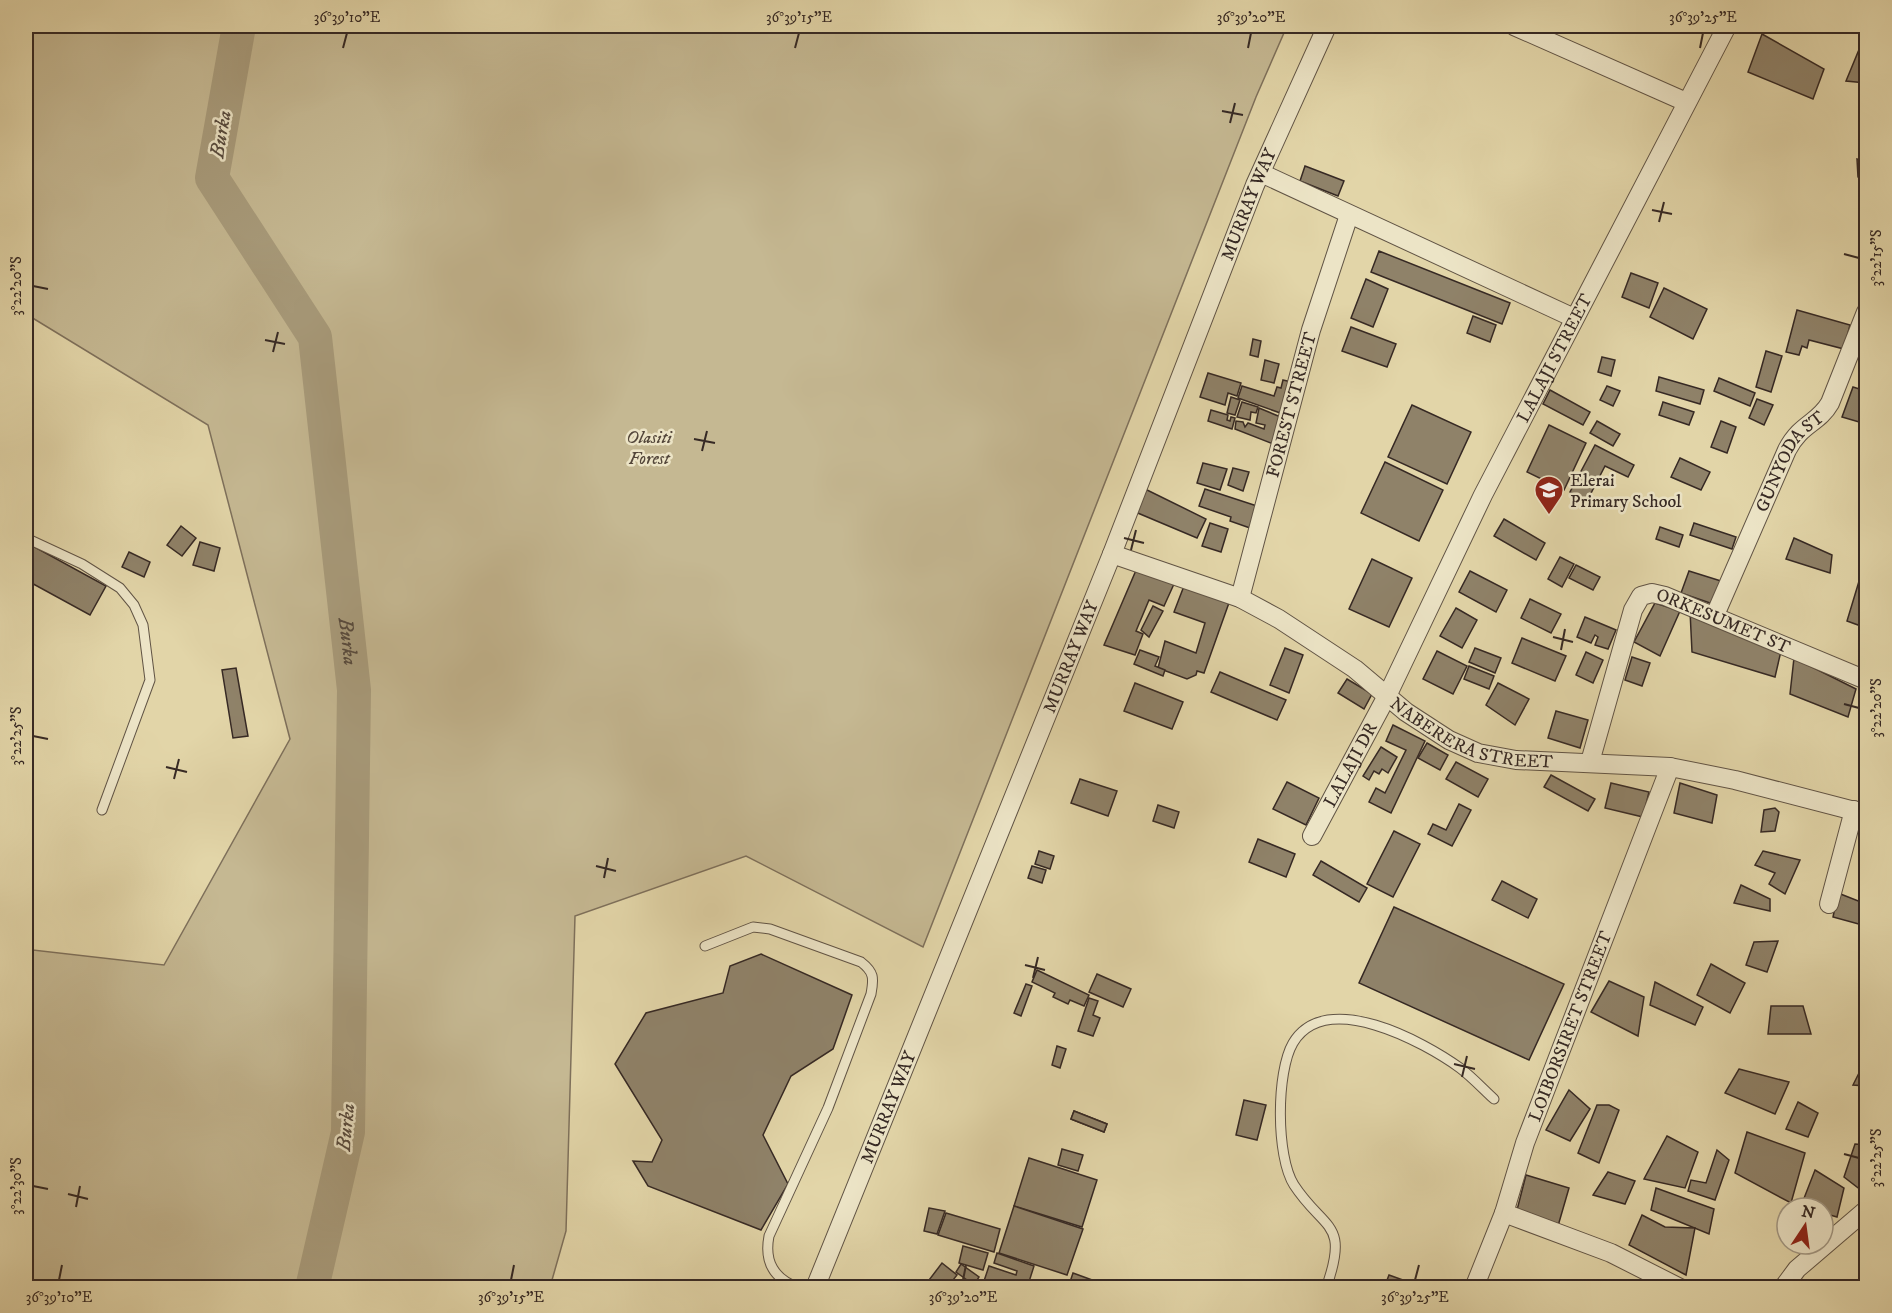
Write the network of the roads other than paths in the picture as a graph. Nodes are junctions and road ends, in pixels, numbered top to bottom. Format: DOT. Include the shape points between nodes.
graph roads {
  1 [pos="1327,26"];
  2 [pos="1514,26"];
  3 [pos="1727,26"];
  4 [pos="1686,102"];
  5 [pos="1261,173"];
  6 [pos="1349,215"];
  7 [pos="1866,312"];
  8 [pos="1574,318"];
  9 [pos="26,538"];
  10 [pos="1112,554"];
  11 [pos="1240,598"];
  12 [pos="1715,615"];
  13 [pos="1866,680"];
  14 [pos="1388,694"];
  15 [pos="1590,762"];
  16 [pos="1670,767"];
  17 [pos="102,810"];
  18 [pos="1860,812"];
  19 [pos="1312,836"];
  20 [pos="1829,904"];
  21 [pos="705,946"];
  22 [pos="1494,1099"];
  23 [pos="1866,1210"];
  24 [pos="1504,1213"];
  25 [pos="799,1287"];
  26 [pos="815,1287"];
  27 [pos="1326,1287"];
  28 [pos="1474,1287"];
  29 [pos="1680,1287"];
  30 [pos="1783,1287"];
  1 -- 5 [label="street, MURRAY WAY"];
  2 -- 4 [label="street"];
  3 -- 4 [label="street, LALAJI STREET"];
  4 -- 8 [label="street, LALAJI STREET"];
  5 -- 6 [label="street"];
  5 -- 10 [label="street, MURRAY WAY"];
  6 -- 8 [label="street"];
  6 -- 11 [label="street, FOREST STREET" via="1314,320"];
  7 -- 12 [label="street, GUNYODA ST" via="1824,414 1801,428 1787,450"];
  8 -- 14 [label="street, LALAJI STREET"];
  9 -- 17 [label="lane" via="82,564 120,588 143,625 150,680"];
  10 -- 11 [label="street, NABERERA STREET"];
  10 -- 26 [label="street, MURRAY WAY"];
  11 -- 14 [label="street, NABERERA STREET" via="1279,619"];
  12 -- 13 [label="street, ORKESUMET ST"];
  12 -- 15 [label="street, ORKESUMET ST" via="1652,593 1635,602"];
  14 -- 15 [label="street, NABERERA STREET" via="1436,732 1478,753 1516,760"];
  14 -- 19 [label="street, LALAJI DR"];
  15 -- 16 [label="street, NABERERA STREET"];
  16 -- 18 [label="street, NABERERA STREET"];
  16 -- 24 [label="street, LOIBORSIRET STREET" via="1525,1143"];
  18 -- 20 [label="street"];
  21 -- 25 [label="lane" via="753,927 770,929 861,962 874,978 865,1013 828,1108 769,1236 766,1250 770,1265 776,1274"];
  22 -- 27 [label="lane" via="1461,1069 1413,1039 1360,1020 1339,1018 1319,1023 1293,1042 1285,1072 1282,1140 1295,1186 1333,1234 1336,1246"];
  23 -- 30 [label="street" via="1797,1269"];
  24 -- 28 [label="street, LOIBORSIRET STREET"];
  24 -- 29 [label="street" via="1611,1253"];
}
